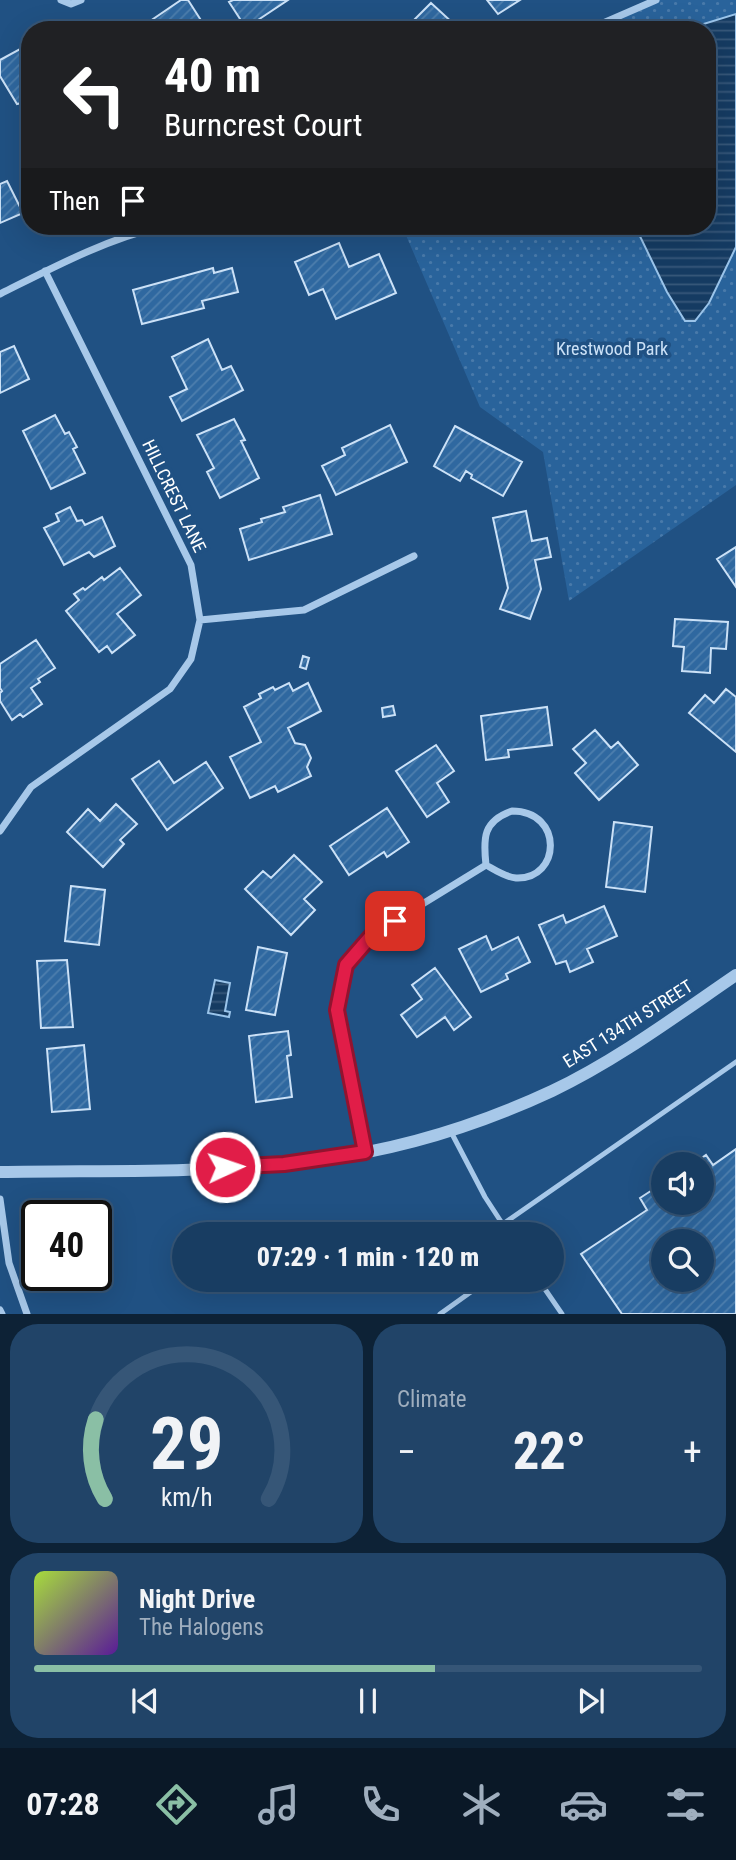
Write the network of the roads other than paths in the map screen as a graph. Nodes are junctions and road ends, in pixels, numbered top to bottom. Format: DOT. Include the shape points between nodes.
graph roads {
  1 [pos="61,0"];
  2 [pos="81,0"];
  3 [pos="656,0"];
  4 [pos="608,21"];
  5 [pos="128,235"];
  6 [pos="45,271"];
  7 [pos="0,294"];
  8 [pos="414,556"];
  9 [pos="200,620"];
  10 [pos="0,831"];
  11 [pos="486,865"];
  12 [pos="736,975"];
  13 [pos="736,1062"];
  14 [pos="450,1130"];
  15 [pos="365,1152"];
  16 [pos="0,1172"];
  17 [pos="0,1199"];
  18 [pos="502,1222"];
  19 [pos="506,1222"];
  20 [pos="471,1292"];
  21 [pos="547,1292"];
  22 [pos="27,1314"];
  23 [pos="440,1314"];
  24 [pos="562,1314"];
  1 -- 2 [label="street" via="71,4"];
  3 -- 4 [label="street"];
  5 -- 6 [label="street"];
  6 -- 7 [label="street"];
  6 -- 9 [label="street, HILLCREST LANE" via="191,565"];
  8 -- 9 [label="street" via="304,610"];
  9 -- 10 [label="street, HILLCREST LANE" via="191,659 170,689 32,787"];
  11 -- 11 [label="street" via="506,876 528,877 545,863 551,842 548,831 534,815 523,811 502,815 487,830"];
  11 -- 15 [label="street" via="372,935 346,965 337,1010"];
  12 -- 14 [label="street, EAST 134TH STREET" via="589,1072"];
  13 -- 19 [label="lane"];
  14 -- 15 [label="street, EAST 134TH STREET"];
  14 -- 18 [label="lane"];
  15 -- 16 [label="street, EAST 134TH STREET" via="252,1166"];
  17 -- 22 [label="street" via="9,1263"];
  20 -- 23 [label="lane"];
  21 -- 24 [label="lane"];
}
